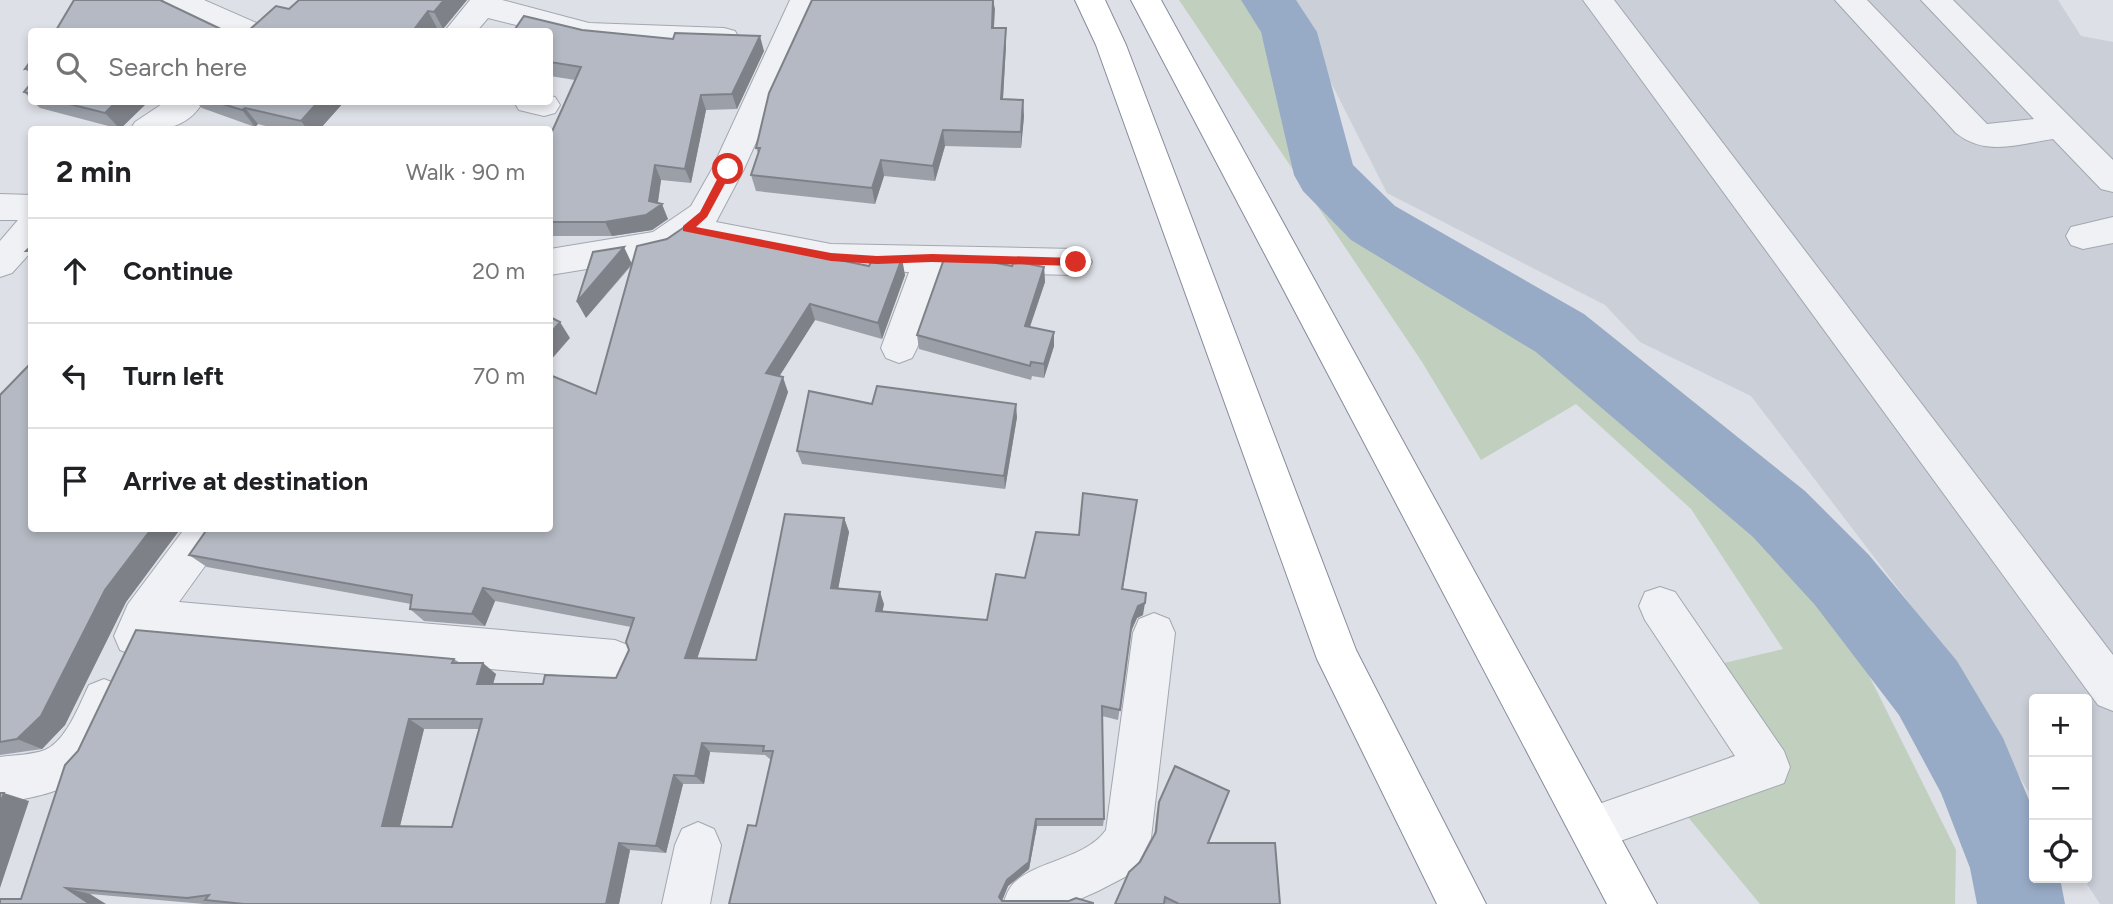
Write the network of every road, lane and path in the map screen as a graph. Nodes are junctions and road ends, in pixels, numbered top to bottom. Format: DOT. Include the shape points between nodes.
graph roads {
  1 [pos="178,0"];
  2 [pos="805,0"];
  3 [pos="1090,0"];
  4 [pos="1146,0"];
  5 [pos="1598,0"];
  6 [pos="1850,0"];
  7 [pos="1936,0"];
  8 [pos="484,3"];
  9 [pos="241,28"];
  10 [pos="462,28"];
  11 [pos="787,39"];
  12 [pos="183,105"];
  13 [pos="152,126"];
  14 [pos="2060,126"];
  15 [pos="2113,180"];
  16 [pos="0,207"];
  17 [pos="28,208"];
  18 [pos="687,229"];
  19 [pos="28,232"];
  20 [pos="932,258"];
  21 [pos="553,262"];
  22 [pos="1076,262"];
  23 [pos="0,264"];
  24 [pos="899,348"];
  25 [pos="206,532"];
  26 [pos="1660,606"];
  27 [pos="143,618"];
  28 [pos="1154,634"];
  29 [pos="615,660"];
  30 [pos="2113,690"];
  31 [pos="67,763"];
  32 [pos="0,780"];
  33 [pos="50,814"];
  34 [pos="1592,828"];
  35 [pos="698,845"];
  36 [pos="686,904"];
  37 [pos="1027,904"];
  38 [pos="1462,904"];
  39 [pos="1633,904"];
  1 -- 9 [label="street"];
  2 -- 11 [label="street"];
  3 -- 38 [label="highway" via="1111,45 1338,659"];
  4 -- 34 [label="highway"];
  5 -- 30 [label="street"];
  6 -- 14 [label="street" via="1980,135"];
  7 -- 14 [label="street"];
  8 -- 10 [label="street"];
  8 -- 11 [label="street" via="589,33"];
  11 -- 18 [label="street" via="716,193 703,215"];
  12 -- 13 [label="street"];
  14 -- 15 [label="street"];
  16 -- 17 [label="street"];
  18 -- 20 [label="street" via="831,257"];
  18 -- 21 [label="street" via="661,244"];
  19 -- 23 [label="street"];
  20 -- 22 [label="street"];
  20 -- 24 [label="street"];
  25 -- 27 [label="street"];
  26 -- 34 [label="street" via="1768,767"];
  27 -- 29 [label="street"];
  27 -- 31 [label="street" via="83,743"];
  28 -- 37 [label="street" via="1128,838 1111,860 1041,891"];
  31 -- 32 [label="street" via="42,774"];
  31 -- 33 [label="street"];
  34 -- 39 [label="highway"];
  35 -- 36 [label="street"];
}
